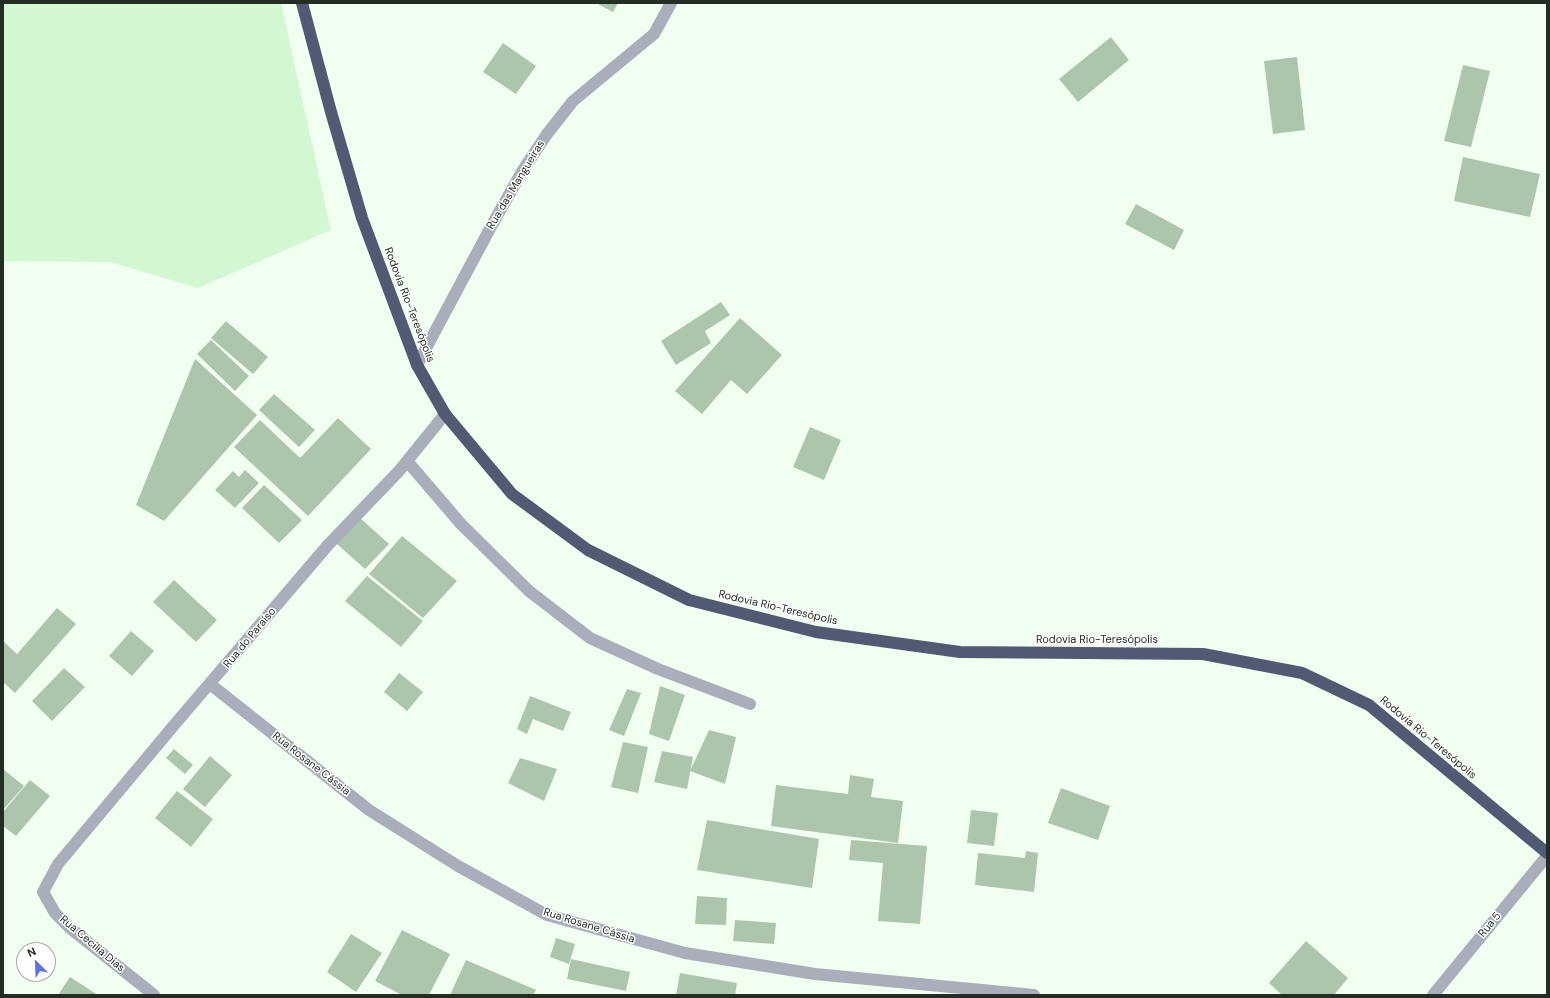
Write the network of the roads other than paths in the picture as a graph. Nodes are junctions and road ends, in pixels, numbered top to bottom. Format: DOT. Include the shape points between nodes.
graph roads {
  1 [pos="302,3"];
  2 [pos="671,3"];
  3 [pos="417,365"];
  4 [pos="445,414"];
  5 [pos="407,461"];
  6 [pos="210,684"];
  7 [pos="750,704"];
  8 [pos="1547,854"];
  9 [pos="58,864"];
  10 [pos="154,995"];
  11 [pos="1034,995"];
  12 [pos="1433,995"];
  1 -- 3 [label="highway, Rodovia Rio-Teresópolis" via="362,218"];
  2 -- 3 [label="street, Rua das Mangueiras" via="654,34 573,101 547,134 492,223"];
  3 -- 4 [label="highway, Rodovia Rio-Teresópolis"];
  4 -- 5 [label="street, Rua do Paraíso"];
  4 -- 8 [label="highway, Rodovia Rio-Teresópolis" via="512,494 588,550 689,600 816,632 960,652 1203,654 1302,673 1369,705"];
  5 -- 6 [label="street, Rua do Paraíso" via="328,545"];
  5 -- 7 [label="street" via="461,524 529,591 590,638 658,669"];
  6 -- 9 [label="street, Rua do Paraíso"];
  6 -- 11 [label="street, Rua Rosane Cássia" via="369,810 458,866 547,915 684,953 816,974"];
  8 -- 12 [label="street, Rua 5"];
  9 -- 10 [label="street, Rua Cecilia Dias" via="43,892 55,913"];
}
